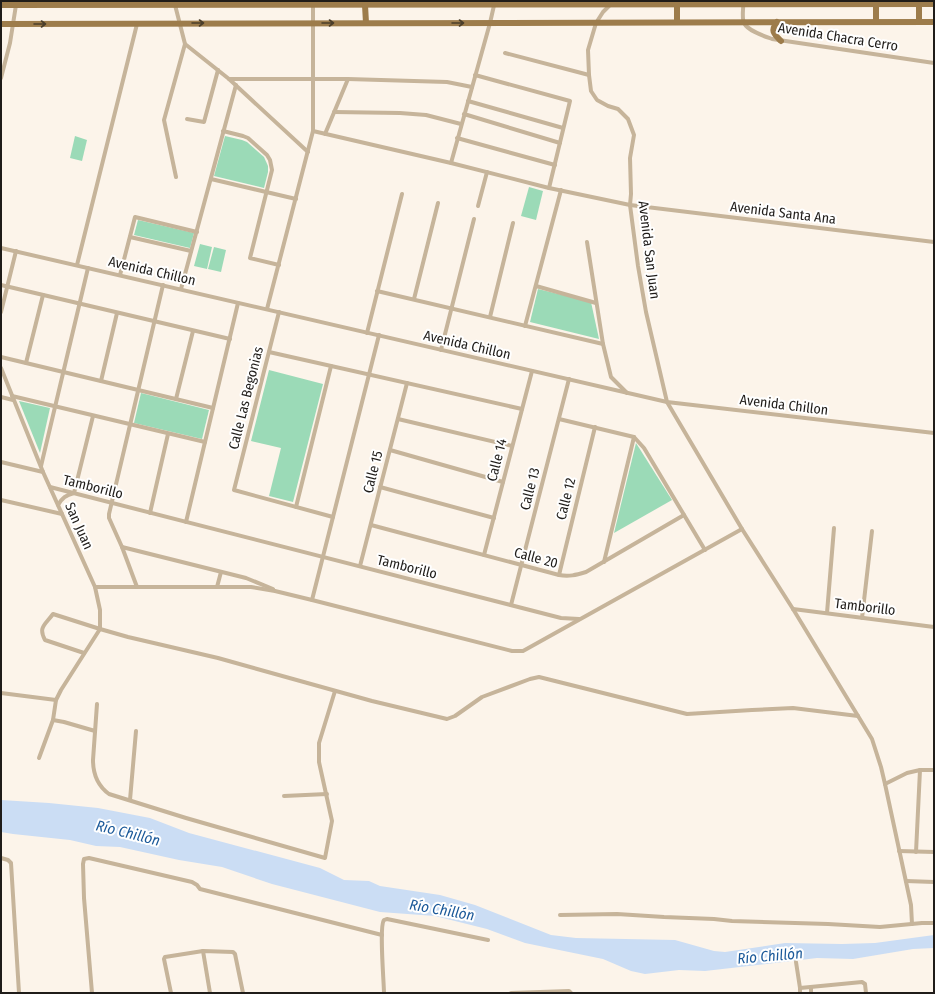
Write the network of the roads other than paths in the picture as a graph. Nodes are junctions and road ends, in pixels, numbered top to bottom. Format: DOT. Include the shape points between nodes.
graph roads {
  1 [pos="43,3"];
  2 [pos="174,3"];
  3 [pos="366,3"];
  4 [pos="494,3"];
  5 [pos="610,3"];
  6 [pos="744,3"];
  7 [pos="919,3"];
  8 [pos="677,4"];
  9 [pos="876,4"];
  10 [pos="934,4"];
  11 [pos="1,5"];
  12 [pos="16,5"];
  13 [pos="313,5"];
  14 [pos="677,22"];
  15 [pos="744,22"];
  16 [pos="777,22"];
  17 [pos="876,22"];
  18 [pos="919,22"];
  19 [pos="934,22"];
  20 [pos="312,23"];
  21 [pos="490,23"];
  22 [pos="596,23"];
  23 [pos="1,24"];
  24 [pos="14,24"];
  25 [pos="137,24"];
  26 [pos="180,24"];
  27 [pos="366,24"];
  28 [pos="781,41"];
  29 [pos="185,44"];
  30 [pos="505,53"];
  31 [pos="934,63"];
  32 [pos="218,70"];
  33 [pos="475,75"];
  34 [pos="589,75"];
  35 [pos="1,78"];
  36 [pos="229,79"];
  37 [pos="313,79"];
  38 [pos="348,79"];
  39 [pos="236,85"];
  40 [pos="472,87"];
  41 [pos="468,101"];
  42 [pos="334,112"];
  43 [pos="464,114"];
  44 [pos="187,120"];
  45 [pos="461,124"];
  46 [pos="563,128"];
  47 [pos="223,132"];
  48 [pos="313,132"];
  49 [pos="325,134"];
  50 [pos="457,138"];
  51 [pos="560,143"];
  52 [pos="308,152"];
  53 [pos="451,162"];
  54 [pos="555,165"];
  55 [pos="487,172"];
  56 [pos="176,177"];
  57 [pos="211,179"];
  58 [pos="549,188"];
  59 [pos="561,190"];
  60 [pos="267,192"];
  61 [pos="402,194"];
  62 [pos="296,199"];
  63 [pos="438,203"];
  64 [pos="630,205"];
  65 [pos="478,206"];
  66 [pos="474,218"];
  67 [pos="513,223"];
  68 [pos="197,232"];
  69 [pos="130,237"];
  70 [pos="587,242"];
  71 [pos="934,242"];
  72 [pos="1,248"];
  73 [pos="16,251"];
  74 [pos="191,251"];
  75 [pos="77,265"];
  76 [pos="279,265"];
  77 [pos="88,268"];
  78 [pos="120,275"];
  79 [pos="1,285"];
  80 [pos="163,285"];
  81 [pos="7,286"];
  82 [pos="536,286"];
  83 [pos="181,290"];
  84 [pos="378,291"];
  85 [pos="43,295"];
  86 [pos="414,299"];
  87 [pos="238,303"];
  88 [pos="596,303"];
  89 [pos="80,304"];
  90 [pos="452,308"];
  91 [pos="267,310"];
  92 [pos="1,312"];
  93 [pos="117,312"];
  94 [pos="279,312"];
  95 [pos="490,317"];
  96 [pos="154,321"];
  97 [pos="525,326"];
  98 [pos="192,330"];
  99 [pos="367,333"];
  100 [pos="379,336"];
  101 [pos="230,339"];
  102 [pos="603,344"];
  103 [pos="440,350"];
  104 [pos="269,352"];
  105 [pos="1,357"];
  106 [pos="26,363"];
  107 [pos="331,366"];
  108 [pos="1,368"];
  109 [pos="532,371"];
  110 [pos="63,372"];
  111 [pos="369,375"];
  112 [pos="569,379"];
  113 [pos="101,381"];
  114 [pos="407,383"];
  115 [pos="138,390"];
  116 [pos="627,393"];
  117 [pos="1,397"];
  118 [pos="13,398"];
  119 [pos="176,399"];
  120 [pos="667,402"];
  121 [pos="55,406"];
  122 [pos="213,408"];
  123 [pos="522,409"];
  124 [pos="93,416"];
  125 [pos="398,419"];
  126 [pos="559,419"];
  127 [pos="130,424"];
  128 [pos="595,427"];
  129 [pos="934,433"];
  130 [pos="168,434"];
  131 [pos="634,437"];
  132 [pos="205,442"];
  133 [pos="512,446"];
  134 [pos="390,450"];
  135 [pos="1,462"];
  136 [pos="41,466"];
  137 [pos="43,472"];
  138 [pos="503,482"];
  139 [pos="50,487"];
  140 [pos="380,487"];
  141 [pos="74,493"];
  142 [pos="1,500"];
  143 [pos="111,503"];
  144 [pos="58,505"];
  145 [pos="296,507"];
  146 [pos="150,513"];
  147 [pos="62,514"];
  148 [pos="684,515"];
  149 [pos="333,516"];
  150 [pos="494,518"];
  151 [pos="186,522"];
  152 [pos="371,525"];
  153 [pos="834,528"];
  154 [pos="742,529"];
  155 [pos="872,531"];
  156 [pos="122,547"];
  157 [pos="705,550"];
  158 [pos="484,555"];
  159 [pos="323,557"];
  160 [pos="604,562"];
  161 [pos="522,565"];
  162 [pos="360,566"];
  163 [pos="222,572"];
  164 [pos="559,575"];
  165 [pos="95,587"];
  166 [pos="137,587"];
  167 [pos="217,587"];
  168 [pos="285,593"];
  169 [pos="312,600"];
  170 [pos="512,605"];
  171 [pos="793,609"];
  172 [pos="827,613"];
  173 [pos="862,618"];
  174 [pos="580,619"];
  175 [pos="934,627"];
  176 [pos="100,629"];
  177 [pos="84,653"];
  178 [pos="335,691"];
  179 [pos="1,693"];
  180 [pos="56,700"];
  181 [pos="97,704"];
  182 [pos="858,716"];
  183 [pos="53,720"];
  184 [pos="95,731"];
  185 [pos="136,731"];
  186 [pos="39,758"];
  187 [pos="920,770"];
  188 [pos="934,770"];
  189 [pos="885,784"];
  190 [pos="326,794"];
  191 [pos="284,796"];
  192 [pos="130,800"];
  193 [pos="899,851"];
  194 [pos="916,852"];
  195 [pos="934,852"];
  196 [pos="1,858"];
  197 [pos="906,881"];
  198 [pos="934,882"];
  199 [pos="560,915"];
  200 [pos="934,923"];
  201 [pos="912,924"];
  202 [pos="382,935"];
  203 [pos="488,940"];
  204 [pos="203,951"];
  205 [pos="796,962"];
  206 [pos="811,987"];
  207 [pos="800,988"];
  208 [pos="570,992"];
  209 [pos="19,993"];
  210 [pos="92,993"];
  211 [pos="171,993"];
  212 [pos="210,993"];
  213 [pos="243,993"];
  214 [pos="384,993"];
  215 [pos="511,993"];
  216 [pos="800,993"];
  217 [pos="811,993"];
  218 [pos="866,993"];
  1 -- 2 [label="main road"];
  1 -- 12 [label="main road"];
  2 -- 13 [label="main road"];
  2 -- 26 [label="street"];
  3 -- 4 [label="main road"];
  3 -- 13 [label="main road"];
  3 -- 27 [label="main road"];
  4 -- 5 [label="main road"];
  4 -- 21 [label="street"];
  5 -- 8 [label="main road"];
  5 -- 22 [label="street, Avenida San Juan"];
  6 -- 8 [label="main road"];
  6 -- 9 [label="main road"];
  6 -- 15 [label="street"];
  7 -- 9 [label="main road"];
  7 -- 10 [label="main road"];
  7 -- 18 [label="main road"];
  8 -- 14 [label="main road"];
  9 -- 17 [label="main road"];
  11 -- 12 [label="main road"];
  12 -- 24 [label="street"];
  13 -- 20 [label="street"];
  14 -- 15 [label="main road"];
  14 -- 22 [label="main road"];
  15 -- 16 [label="main road"];
  15 -- 28 [label="street, Avenida Chacra Cerro" via="757,33"];
  16 -- 17 [label="main road"];
  16 -- 28 [label="main road" via="773,31"];
  17 -- 18 [label="main road"];
  18 -- 19 [label="main road"];
  26 -- 20 [label="main road, one-way"];
  20 -- 27 [label="main road, one-way"];
  20 -- 37 [label="street"];
  21 -- 22 [label="main road"];
  27 -- 21 [label="main road, one-way"];
  21 -- 33 [label="street"];
  22 -- 34 [label="street, Avenida San Juan" via="588,50"];
  23 -- 24 [label="main road"];
  24 -- 25 [label="main road, one-way"];
  24 -- 35 [label="street"];
  25 -- 26 [label="main road"];
  25 -- 75 [label="street"];
  26 -- 29 [label="street"];
  28 -- 31 [label="street, Avenida Chacra Cerro"];
  29 -- 32 [label="street"];
  29 -- 56 [label="street" via="164,120"];
  30 -- 34 [label="street"];
  32 -- 36 [label="street"];
  32 -- 44 [label="street" via="204,122"];
  33 -- 40 [label="street"];
  33 -- 46 [label="street" via="570,101"];
  34 -- 64 [label="street, Avenida San Juan" via="591,91 597,100 618,109 628,119 634,136 630,158"];
  36 -- 37 [label="street"];
  36 -- 39 [label="street"];
  37 -- 38 [label="street"];
  37 -- 48 [label="street"];
  38 -- 40 [label="street" via="447,82"];
  38 -- 42 [label="street"];
  39 -- 47 [label="street"];
  39 -- 52 [label="street"];
  40 -- 41 [label="street"];
  41 -- 43 [label="street"];
  41 -- 46 [label="street"];
  42 -- 45 [label="street" via="426,115"];
  42 -- 49 [label="street"];
  43 -- 45 [label="street"];
  43 -- 51 [label="street"];
  45 -- 50 [label="street"];
  46 -- 51 [label="street"];
  47 -- 57 [label="street"];
  47 -- 60 [label="street" via="248,138 267,155 272,170"];
  48 -- 49 [label="street, Avenida Santa Ana"];
  48 -- 52 [label="street"];
  49 -- 53 [label="street, Avenida Santa Ana"];
  50 -- 53 [label="street"];
  50 -- 54 [label="street"];
  51 -- 54 [label="street"];
  52 -- 62 [label="street"];
  53 -- 55 [label="street, Avenida Santa Ana"];
  54 -- 58 [label="street"];
  55 -- 58 [label="street, Avenida Santa Ana"];
  55 -- 65 [label="street"];
  57 -- 60 [label="street"];
  57 -- 68 [label="street"];
  58 -- 59 [label="street, Avenida Santa Ana"];
  59 -- 64 [label="street, Avenida Santa Ana"];
  59 -- 82 [label="street"];
  60 -- 62 [label="street"];
  60 -- 76 [label="street" via="250,258"];
  61 -- 84 [label="street"];
  62 -- 76 [label="street"];
  63 -- 86 [label="street"];
  64 -- 71 [label="street, Avenida Santa Ana"];
  64 -- 120 [label="street, Avenida San Juan" via="646,312"];
  66 -- 90 [label="street"];
  67 -- 95 [label="street"];
  68 -- 69 [label="street" via="135,217"];
  68 -- 74 [label="street"];
  69 -- 74 [label="street"];
  69 -- 78 [label="street"];
  70 -- 88 [label="street"];
  72 -- 73 [label="street, Avenida Chillon"];
  73 -- 75 [label="street, Avenida Chillon"];
  73 -- 81 [label="street"];
  74 -- 83 [label="street"];
  75 -- 77 [label="street, Avenida Chillon"];
  76 -- 91 [label="street"];
  77 -- 78 [label="street, Avenida Chillon"];
  77 -- 89 [label="street"];
  78 -- 80 [label="street, Avenida Chillon"];
  79 -- 81 [label="street"];
  80 -- 83 [label="street, Avenida Chillon"];
  80 -- 96 [label="street"];
  81 -- 85 [label="street"];
  81 -- 92 [label="street"];
  82 -- 88 [label="street"];
  82 -- 97 [label="street"];
  83 -- 87 [label="street, Avenida Chillon"];
  84 -- 86 [label="street"];
  84 -- 99 [label="street"];
  85 -- 89 [label="street"];
  85 -- 106 [label="street"];
  86 -- 90 [label="street"];
  87 -- 91 [label="street, Avenida Chillon"];
  87 -- 101 [label="street"];
  88 -- 102 [label="street"];
  89 -- 93 [label="street"];
  89 -- 110 [label="street"];
  90 -- 95 [label="street"];
  90 -- 103 [label="street"];
  91 -- 94 [label="street, Avenida Chillon"];
  93 -- 96 [label="street"];
  93 -- 113 [label="street"];
  94 -- 99 [label="street, Avenida Chillon"];
  94 -- 104 [label="street, Calle Las Begonias"];
  95 -- 97 [label="street"];
  96 -- 98 [label="street"];
  96 -- 115 [label="street"];
  97 -- 102 [label="street"];
  98 -- 101 [label="street"];
  98 -- 119 [label="street"];
  99 -- 100 [label="street, Avenida Chillon"];
  100 -- 103 [label="street, Avenida Chillon"];
  100 -- 111 [label="street"];
  101 -- 122 [label="street"];
  102 -- 116 [label="street" via="611,377"];
  103 -- 109 [label="street, Avenida Chillon"];
  104 -- 107 [label="street"];
  104 -- 145 [label="street, Calle Las Begonias" via="234,490"];
  105 -- 106 [label="street"];
  106 -- 110 [label="street"];
  107 -- 111 [label="street"];
  107 -- 145 [label="street"];
  108 -- 118 [label="street, San Juan"];
  109 -- 112 [label="street, Avenida Chillon"];
  109 -- 123 [label="street, Calle 14"];
  110 -- 113 [label="street"];
  110 -- 121 [label="street"];
  111 -- 114 [label="street"];
  111 -- 149 [label="street"];
  112 -- 116 [label="street, Avenida Chillon"];
  112 -- 126 [label="street, Calle 13"];
  113 -- 115 [label="street"];
  114 -- 123 [label="street"];
  114 -- 125 [label="street, Calle 15"];
  115 -- 119 [label="street"];
  115 -- 127 [label="street"];
  116 -- 120 [label="street, Avenida Chillon"];
  117 -- 118 [label="street"];
  118 -- 121 [label="street"];
  118 -- 136 [label="street, San Juan"];
  119 -- 122 [label="street"];
  120 -- 129 [label="street, Avenida Chillon"];
  120 -- 154 [label="street, Avenida San Juan"];
  121 -- 124 [label="street"];
  121 -- 136 [label="street"];
  122 -- 132 [label="street"];
  123 -- 133 [label="street, Calle 14"];
  124 -- 127 [label="street"];
  124 -- 141 [label="street"];
  125 -- 133 [label="street"];
  125 -- 134 [label="street, Calle 15"];
  126 -- 128 [label="street"];
  126 -- 161 [label="street, Calle 13"];
  127 -- 130 [label="street"];
  127 -- 143 [label="street"];
  128 -- 131 [label="street"];
  128 -- 164 [label="street, Calle 12"];
  130 -- 132 [label="street"];
  130 -- 146 [label="street"];
  131 -- 148 [label="street" via="644,448"];
  131 -- 160 [label="street"];
  132 -- 151 [label="street"];
  133 -- 138 [label="street, Calle 14"];
  134 -- 138 [label="street"];
  134 -- 140 [label="street, Calle 15"];
  135 -- 137 [label="street"];
  136 -- 137 [label="street, San Juan"];
  137 -- 139 [label="street, San Juan"];
  138 -- 150 [label="street, Calle 14"];
  139 -- 141 [label="street, Tamborillo"];
  139 -- 144 [label="street, San Juan"];
  140 -- 150 [label="street"];
  140 -- 152 [label="street, Calle 15"];
  141 -- 143 [label="street, Tamborillo"];
  141 -- 144 [label="street" via="64,497"];
  142 -- 147 [label="street"];
  143 -- 146 [label="street, Tamborillo"];
  143 -- 156 [label="street" via="109,518"];
  144 -- 147 [label="street, San Juan"];
  145 -- 149 [label="street"];
  146 -- 151 [label="street, Tamborillo"];
  147 -- 165 [label="street, San Juan"];
  148 -- 157 [label="street"];
  148 -- 160 [label="street, Calle 20"];
  149 -- 159 [label="street"];
  150 -- 158 [label="street, Calle 14"];
  151 -- 159 [label="street, Tamborillo"];
  152 -- 158 [label="street, Calle 20"];
  152 -- 162 [label="street, Calle 15"];
  153 -- 172 [label="street"];
  154 -- 157 [label="street"];
  154 -- 171 [label="street, Avenida San Juan"];
  155 -- 173 [label="street"];
  156 -- 163 [label="street"];
  156 -- 166 [label="street"];
  157 -- 174 [label="street"];
  158 -- 161 [label="street, Calle 20"];
  159 -- 162 [label="street, Tamborillo"];
  159 -- 169 [label="street"];
  160 -- 164 [label="street, Calle 20" via="575,576"];
  161 -- 164 [label="street, Calle 20"];
  161 -- 170 [label="street, Calle 13"];
  162 -- 170 [label="street, Tamborillo"];
  163 -- 167 [label="street"];
  163 -- 168 [label="street"];
  165 -- 166 [label="street"];
  165 -- 176 [label="street, San Juan" via="100,610"];
  166 -- 167 [label="street"];
  167 -- 168 [label="street" via="251,587"];
  168 -- 169 [label="street"];
  169 -- 174 [label="street" via="512,651 523,651"];
  170 -- 174 [label="street, Tamborillo" via="561,618"];
  171 -- 172 [label="street, Tamborillo"];
  171 -- 182 [label="street, Avenida San Juan"];
  172 -- 173 [label="street, Tamborillo"];
  173 -- 175 [label="street, Tamborillo"];
  176 -- 177 [label="street"];
  176 -- 177 [label="street" via="52,614 42,628 46,640"];
  176 -- 178 [label="street" via="218,658"];
  177 -- 180 [label="street"];
  178 -- 182 [label="street" via="447,719 482,697 539,677 687,714 793,708"];
  178 -- 190 [label="street" via="319,744 319,762"];
  179 -- 180 [label="street"];
  180 -- 183 [label="street"];
  181 -- 184 [label="street"];
  182 -- 189 [label="street, Avenida San Juan" via="872,739"];
  183 -- 184 [label="street"];
  183 -- 186 [label="street"];
  184 -- 192 [label="street" via="93,765 97,781 109,794"];
  185 -- 192 [label="street"];
  187 -- 188 [label="street"];
  187 -- 189 [label="street" via="907,773"];
  187 -- 194 [label="street"];
  189 -- 193 [label="street, Avenida San Juan"];
  190 -- 191 [label="street"];
  190 -- 192 [label="street" via="332,821 325,858"];
  193 -- 194 [label="street"];
  193 -- 197 [label="street, Avenida San Juan"];
  194 -- 195 [label="street"];
  196 -- 209 [label="street" via="11,863"];
  197 -- 198 [label="street"];
  197 -- 201 [label="street, Avenida San Juan"];
  199 -- 201 [label="street" via="617,914 880,927"];
  200 -- 201 [label="street"];
  202 -- 203 [label="street" via="383,922 387,919"];
  202 -- 210 [label="street" via="200,889 192,882 89,858 84,859 84,898"];
  202 -- 214 [label="street"];
  204 -- 211 [label="street" via="168,956 164,959"];
  204 -- 212 [label="street"];
  204 -- 213 [label="street" via="235,954"];
  205 -- 207 [label="street"];
  206 -- 207 [label="street"];
  206 -- 217 [label="street"];
  206 -- 218 [label="street" via="862,982 865,984"];
  207 -- 216 [label="street"];
  208 -- 215 [label="street"];
}
